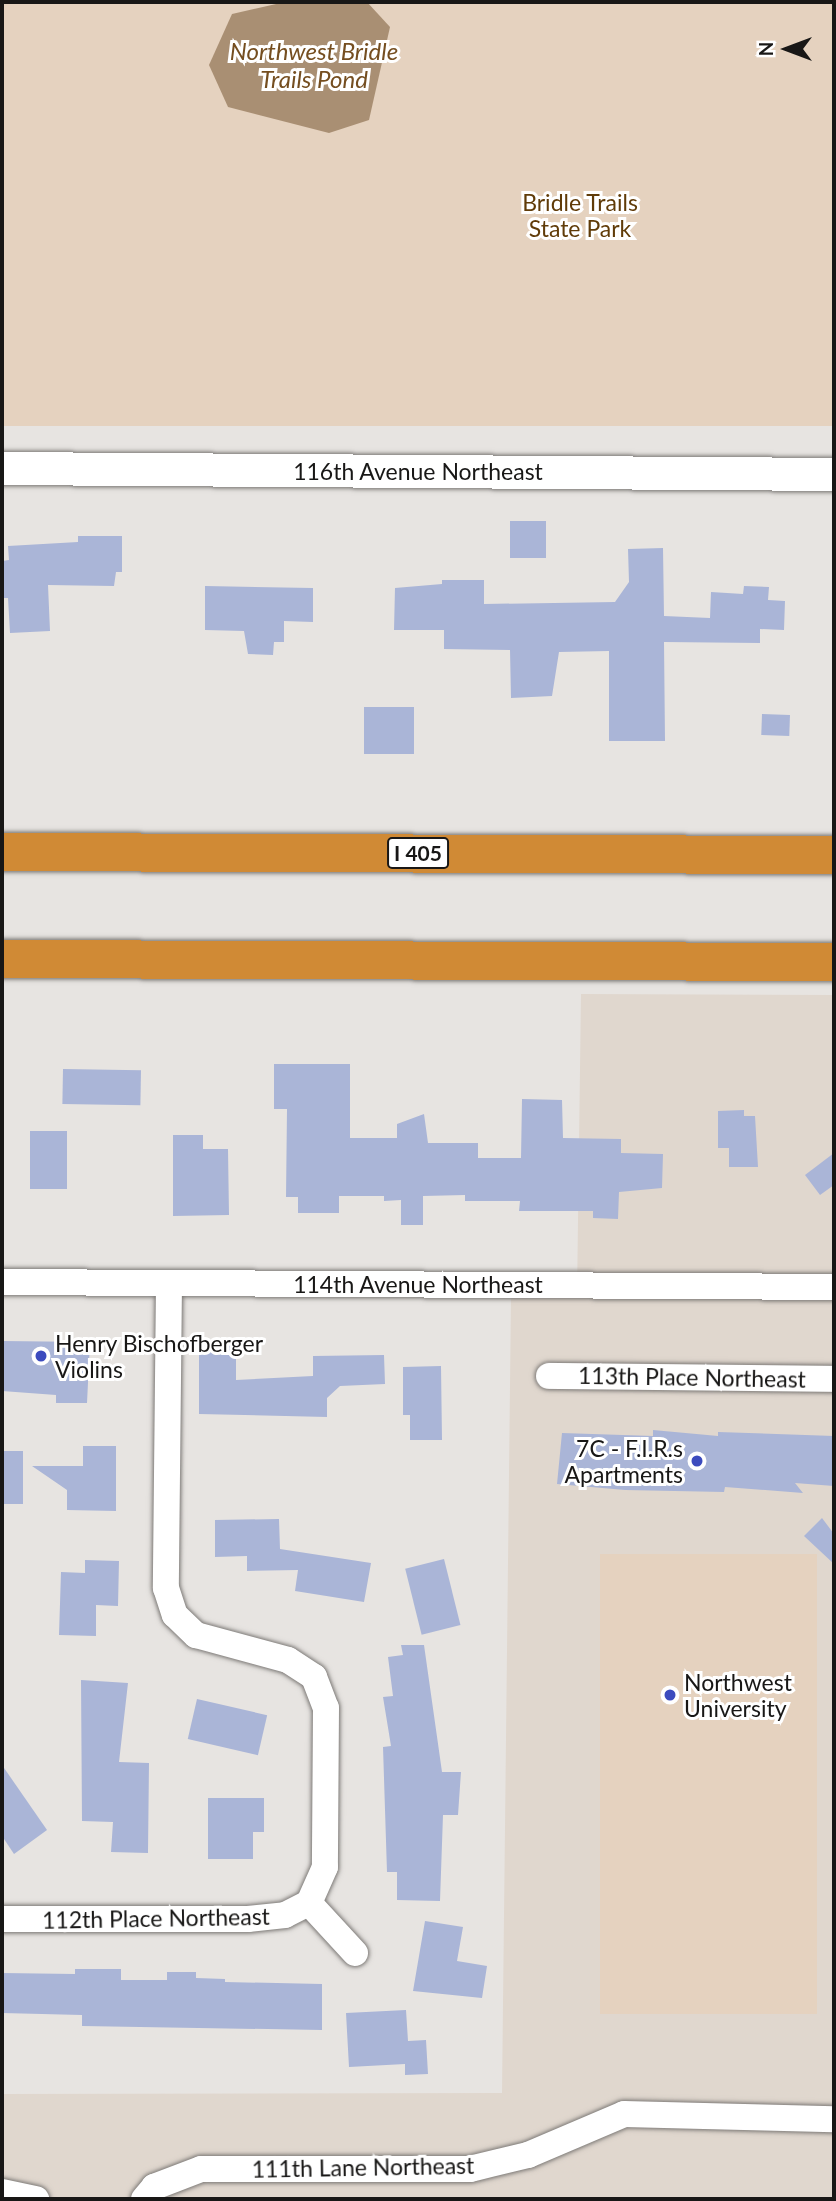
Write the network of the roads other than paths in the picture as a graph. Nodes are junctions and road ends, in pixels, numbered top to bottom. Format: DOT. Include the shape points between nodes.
graph roads {
  1 [pos="2,468"];
  2 [pos="834,474"];
  3 [pos="2,852"];
  4 [pos="834,855"];
  5 [pos="2,959"];
  6 [pos="834,961"];
  7 [pos="2,1282"];
  8 [pos="169,1283"];
  9 [pos="834,1287"];
  10 [pos="549,1376"];
  11 [pos="834,1379"];
  12 [pos="309,1903"];
  13 [pos="2,1919"];
  14 [pos="355,1953"];
  15 [pos="834,2119"];
  16 [pos="2,2192"];
  17 [pos="36,2199"];
  18 [pos="144,2199"];
  1 -- 2 [label="street, 116th Avenue Northeast"];
  3 -- 4 [label="highway, I 405"];
  5 -- 6 [label="highway"];
  7 -- 8 [label="street, 114th Avenue Northeast"];
  8 -- 9 [label="street, 114th Avenue Northeast"];
  8 -- 12 [label="street" via="166,1588 175,1615 196,1635 288,1660 314,1676 326,1708 325,1867"];
  10 -- 11 [label="street, 113th Place Northeast"];
  12 -- 13 [label="street, 112th Place Northeast" via="285,1914 248,1919"];
  12 -- 14 [label="street"];
  15 -- 18 [label="street, 111th Lane Northeast" via="624,2114 528,2155 470,2169 201,2169 154,2187"];
  16 -- 17 [label="street"];
}
